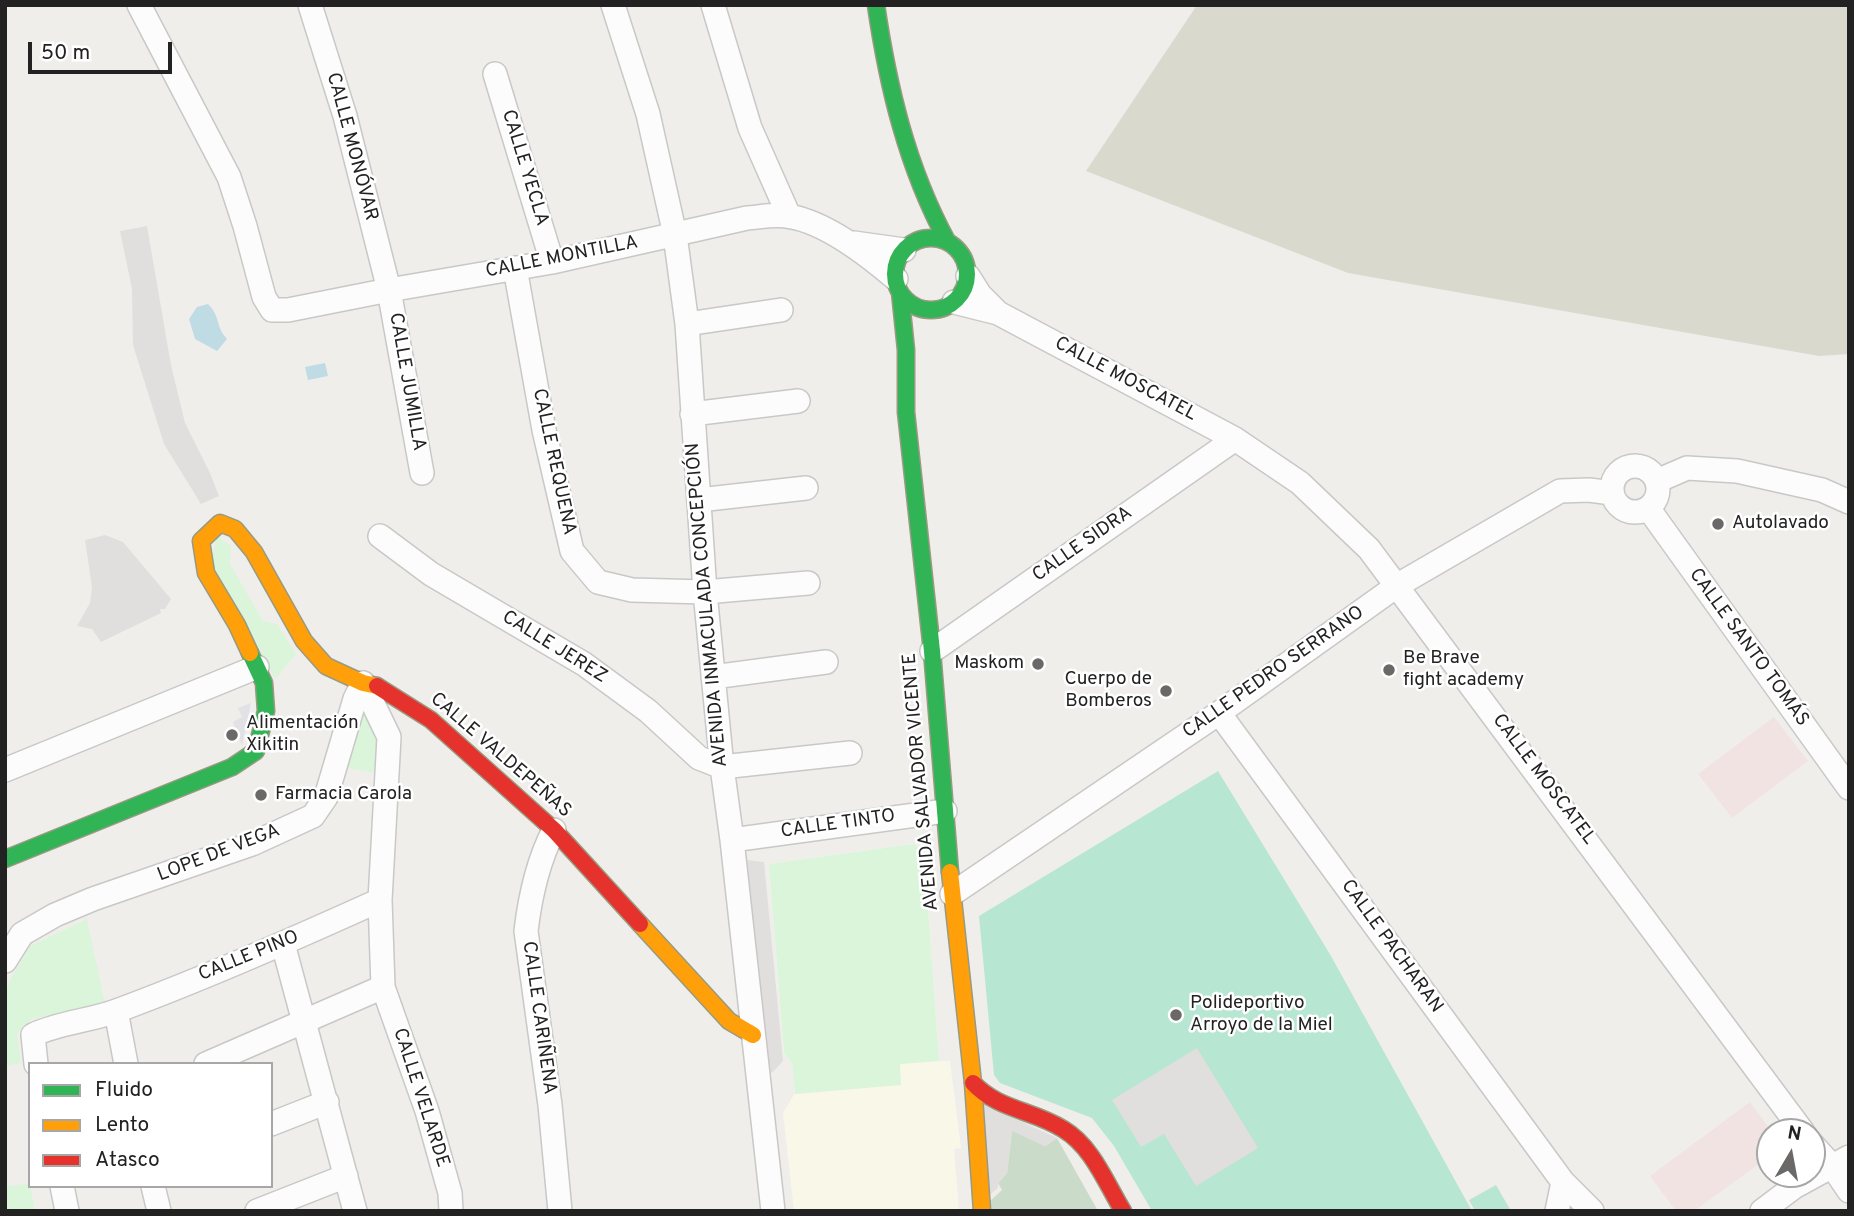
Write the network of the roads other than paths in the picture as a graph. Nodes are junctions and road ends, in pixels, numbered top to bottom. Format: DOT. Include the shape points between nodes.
graph roads {
  1 [pos="139,5"];
  2 [pos="310,5"];
  3 [pos="613,5"];
  4 [pos="713,5"];
  5 [pos="876,5"];
  6 [pos="495,74"];
  7 [pos="909,152"];
  8 [pos="911,204"];
  9 [pos="789,216"];
  10 [pos="911,224"];
  11 [pos="675,235"];
  12 [pos="947,241"];
  13 [pos="847,242"];
  14 [pos="906,248"];
  15 [pos="552,262"];
  16 [pos="515,268"];
  17 [pos="968,276"];
  18 [pos="898,286"];
  19 [pos="389,290"];
  20 [pos="944,306"];
  21 [pos="781,310"];
  22 [pos="998,313"];
  23 [pos="687,324"];
  24 [pos="906,350"];
  25 [pos="798,401"];
  26 [pos="692,414"];
  27 [pos="1235,439"];
  28 [pos="422,473"];
  29 [pos="1657,481"];
  30 [pos="806,488"];
  31 [pos="1612,492"];
  32 [pos="699,499"];
  33 [pos="1849,502"];
  34 [pos="1647,508"];
  35 [pos="380,536"];
  36 [pos="808,583"];
  37 [pos="1398,585"];
  38 [pos="705,592"];
  39 [pos="932,651"];
  40 [pos="825,662"];
  41 [pos="257,667"];
  42 [pos="713,677"];
  43 [pos="363,683"];
  44 [pos="1219,713"];
  45 [pos="850,753"];
  46 [pos="722,767"];
  47 [pos="5,770"];
  48 [pos="1849,788"];
  49 [pos="944,811"];
  50 [pos="554,830"];
  51 [pos="732,840"];
  52 [pos="5,859"];
  53 [pos="952,894"];
  54 [pos="380,900"];
  55 [pos="283,944"];
  56 [pos="5,961"];
  57 [pos="383,987"];
  58 [pos="116,1011"];
  59 [pos="305,1021"];
  60 [pos="753,1035"];
  61 [pos="36,1062"];
  62 [pos="127,1062"];
  63 [pos="211,1062"];
  64 [pos="973,1083"];
  65 [pos="327,1102"];
  66 [pos="1793,1118"];
  67 [pos="273,1124"];
  68 [pos="1841,1161"];
  69 [pos="346,1176"];
  70 [pos="1563,1182"];
  71 [pos="62,1188"];
  72 [pos="153,1188"];
  73 [pos="1849,1191"];
  74 [pos="67,1211"];
  75 [pos="159,1211"];
  76 [pos="257,1211"];
  77 [pos="355,1211"];
  78 [pos="451,1211"];
  79 [pos="560,1211"];
  80 [pos="773,1211"];
  81 [pos="982,1211"];
  82 [pos="1124,1211"];
  83 [pos="1557,1211"];
  84 [pos="1592,1211"];
  85 [pos="1762,1211"];
  86 [pos="1784,1211"];
  1 -- 19 [label="street, CALLE MONTILLA" via="229,177 264,297 272,310"];
  2 -- 19 [label="street, CALLE MONÓVAR" via="345,117"];
  3 -- 11 [label="street, AVENIDA INMACULADA CONCEPCIÓN" via="648,114"];
  4 -- 9 [label="street" via="750,128"];
  5 -- 7 [label="street"];
  6 -- 15 [label="street, CALLE YECLA"];
  7 -- 8 [label="street"];
  7 -- 12 [label="street" via="923,197"];
  9 -- 11 [label="street, CALLE MONTILLA" via="747,218"];
  9 -- 13 [label="street, CALLE MONTILLA"];
  10 -- 14 [label="street"];
  11 -- 15 [label="street, CALLE MONTILLA"];
  11 -- 23 [label="street, AVENIDA INMACULADA CONCEPCIÓN"];
  12 -- 14 [label="street" via="927,238"];
  12 -- 17 [label="street" via="963,256"];
  13 -- 14 [label="street, CALLE MONTILLA"];
  13 -- 18 [label="street, CALLE MONTILLA"];
  14 -- 18 [label="street" via="898,259"];
  15 -- 16 [label="street, CALLE MONTILLA"];
  16 -- 19 [label="street, CALLE MONTILLA"];
  16 -- 38 [label="street, CALLE REQUENA" via="544,430 572,551 598,582 632,590"];
  17 -- 20 [label="street" via="961,295"];
  17 -- 22 [label="street, CALLE MOSCATEL"];
  18 -- 20 [label="street" via="914,305"];
  18 -- 24 [label="street, AVENIDA SALVADOR VICENTE"];
  19 -- 28 [label="street, CALLE JUMILLA"];
  20 -- 22 [label="street, CALLE MOSCATEL"];
  20 -- 24 [label="street, AVENIDA SALVADOR VICENTE" via="917,324"];
  21 -- 23 [label="street"];
  22 -- 27 [label="street, CALLE MOSCATEL"];
  23 -- 26 [label="street, AVENIDA INMACULADA CONCEPCIÓN"];
  24 -- 39 [label="street, AVENIDA SALVADOR VICENTE" via="906,412"];
  25 -- 26 [label="street"];
  26 -- 32 [label="street, AVENIDA INMACULADA CONCEPCIÓN"];
  27 -- 37 [label="street, CALLE MOSCATEL" via="1300,483 1369,549"];
  27 -- 39 [label="street, CALLE SIDRA"];
  29 -- 31 [label="street" via="1647,469 1633,466 1615,478"];
  29 -- 33 [label="street" via="1687,468 1737,471 1822,490"];
  29 -- 34 [label="street" via="1657,496"];
  30 -- 32 [label="street"];
  31 -- 34 [label="street" via="1626,510"];
  31 -- 37 [label="street, CALLE PEDRO SERRANO" via="1560,491"];
  32 -- 38 [label="street, AVENIDA INMACULADA CONCEPCIÓN"];
  34 -- 48 [label="street, CALLE SANTO TOMÁS"];
  35 -- 46 [label="street, CALLE JEREZ" via="431,574 584,664 648,711 699,758"];
  36 -- 38 [label="street, CALLE REQUENA"];
  37 -- 44 [label="street, CALLE PEDRO SERRANO"];
  37 -- 66 [label="street, CALLE MOSCATEL"];
  38 -- 42 [label="street, AVENIDA INMACULADA CONCEPCIÓN"];
  39 -- 49 [label="street, AVENIDA SALVADOR VICENTE"];
  40 -- 42 [label="street"];
  41 -- 43 [label="street, CALLE VALDEPEÑAS" via="206,573 201,541 220,523 234,528 254,552 303,641 327,666"];
  41 -- 47 [label="street"];
  41 -- 52 [label="street" via="267,711 256,751 232,767"];
  42 -- 46 [label="street, AVENIDA INMACULADA CONCEPCIÓN"];
  43 -- 50 [label="street, CALLE VALDEPEÑAS" via="381,687 431,720"];
  43 -- 54 [label="street" via="389,737"];
  43 -- 56 [label="street, LOPE DE VEGA" via="326,797 313,816 252,844 55,915 23,934"];
  44 -- 53 [label="street, CALLE PEDRO SERRANO"];
  44 -- 70 [label="street, CALLE PACHARAN"];
  45 -- 46 [label="street"];
  46 -- 51 [label="street, AVENIDA INMACULADA CONCEPCIÓN"];
  49 -- 51 [label="street, CALLE TINTO"];
  49 -- 53 [label="street, AVENIDA SALVADOR VICENTE"];
  50 -- 60 [label="street, CALLE VALDEPEÑAS" via="729,1021"];
  50 -- 79 [label="street, CALLE CARIÑENA" via="529,905 526,931"];
  51 -- 60 [label="street, AVENIDA INMACULADA CONCEPCIÓN"];
  53 -- 64 [label="street, AVENIDA SALVADOR VICENTE"];
  54 -- 55 [label="street, CALLE PINO"];
  54 -- 57 [label="street, CALLE VELARDE"];
  55 -- 58 [label="street, CALLE PINO"];
  55 -- 59 [label="street"];
  57 -- 59 [label="street"];
  57 -- 78 [label="street, CALLE VELARDE" via="427,1111"];
  58 -- 61 [label="street, CALLE PINO" via="33,1035"];
  58 -- 62 [label="street"];
  59 -- 63 [label="street"];
  59 -- 65 [label="street"];
  60 -- 80 [label="street, AVENIDA INMACULADA CONCEPCIÓN"];
  64 -- 81 [label="street, AVENIDA SALVADOR VICENTE"];
  64 -- 82 [label="street" via="986,1097 1076,1138"];
  65 -- 67 [label="street"];
  65 -- 69 [label="street"];
  68 -- 73 [label="street"];
  68 -- 85 [label="street"];
  68 -- 86 [label="street"];
  69 -- 76 [label="street"];
  69 -- 77 [label="street"];
  70 -- 83 [label="street"];
  70 -- 84 [label="street, CALLE PACHARAN"];
  71 -- 74 [label="street"];
  72 -- 75 [label="street"];
}
